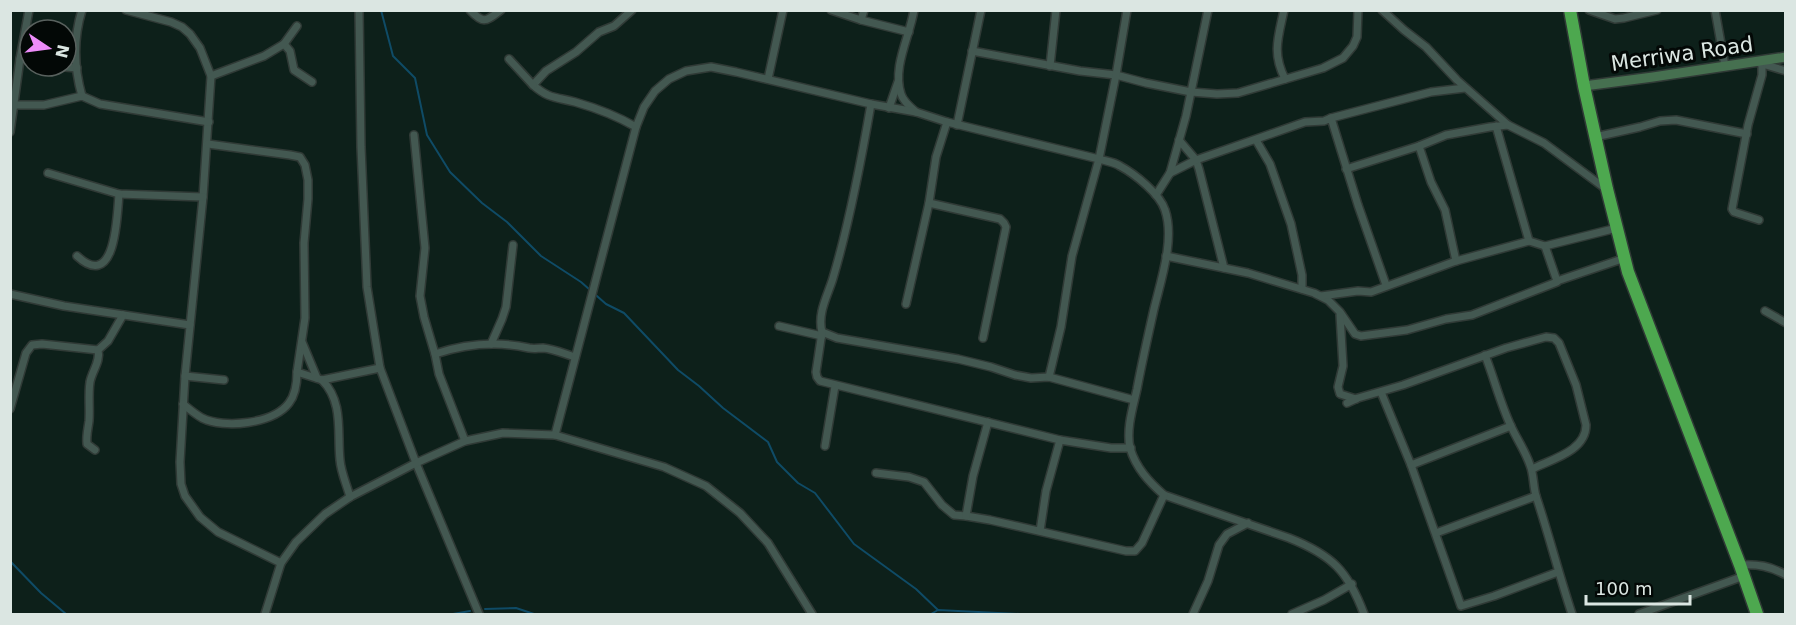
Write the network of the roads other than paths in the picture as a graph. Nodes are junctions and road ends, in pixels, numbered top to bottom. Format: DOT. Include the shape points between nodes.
graph roads {
  1 [pos="82,10"];
  2 [pos="126,10"];
  3 [pos="359,10"];
  4 [pos="470,10"];
  5 [pos="501,10"];
  6 [pos="783,10"];
  7 [pos="831,10"];
  8 [pos="864,10"];
  9 [pos="914,10"];
  10 [pos="981,10"];
  11 [pos="1056,10"];
  12 [pos="1127,10"];
  13 [pos="1208,10"];
  14 [pos="1284,10"];
  15 [pos="1358,10"];
  16 [pos="1382,10"];
  17 [pos="1570,10"];
  18 [pos="1589,10"];
  19 [pos="1657,10"];
  20 [pos="1715,10"];
  21 [pos="630,11"];
  22 [pos="861,20"];
  23 [pos="297,26"];
  24 [pos="78,27"];
  25 [pos="909,32"];
  26 [pos="284,44"];
  27 [pos="972,51"];
  28 [pos="1785,57"];
  29 [pos="509,59"];
  30 [pos="1758,63"];
  31 [pos="1050,66"];
  32 [pos="1725,66"];
  33 [pos="1785,71"];
  34 [pos="18,72"];
  35 [pos="78,74"];
  36 [pos="1116,75"];
  37 [pos="211,76"];
  38 [pos="768,79"];
  39 [pos="899,79"];
  40 [pos="1286,79"];
  41 [pos="312,82"];
  42 [pos="533,85"];
  43 [pos="1584,86"];
  44 [pos="1465,88"];
  45 [pos="1191,93"];
  46 [pos="82,96"];
  47 [pos="871,104"];
  48 [pos="13,105"];
  49 [pos="889,108"];
  50 [pos="916,112"];
  51 [pos="1331,118"];
  52 [pos="209,122"];
  53 [pos="947,123"];
  54 [pos="957,125"];
  55 [pos="1496,126"];
  56 [pos="1508,126"];
  57 [pos="636,127"];
  58 [pos="10,132"];
  59 [pos="1746,134"];
  60 [pos="414,135"];
  61 [pos="1595,137"];
  62 [pos="1179,140"];
  63 [pos="1256,140"];
  64 [pos="208,144"];
  65 [pos="1419,146"];
  66 [pos="1098,159"];
  67 [pos="1196,160"];
  68 [pos="1346,169"];
  69 [pos="48,172"];
  70 [pos="1170,173"];
  71 [pos="1607,189"];
  72 [pos="119,194"];
  73 [pos="1156,195"];
  74 [pos="204,197"];
  75 [pos="929,203"];
  76 [pos="1759,220"];
  77 [pos="1617,228"];
  78 [pos="1529,241"];
  79 [pos="513,245"];
  80 [pos="1545,246"];
  81 [pos="77,256"];
  82 [pos="1166,256"];
  83 [pos="1625,258"];
  84 [pos="1455,261"];
  85 [pos="1224,268"];
  86 [pos="1557,281"];
  87 [pos="1386,285"];
  88 [pos="1302,289"];
  89 [pos="10,294"];
  90 [pos="1321,297"];
  91 [pos="906,304"];
  92 [pos="1766,311"];
  93 [pos="1340,312"];
  94 [pos="123,315"];
  95 [pos="1785,323"];
  96 [pos="190,325"];
  97 [pos="779,326"];
  98 [pos="822,334"];
  99 [pos="983,338"];
  100 [pos="302,342"];
  101 [pos="491,344"];
  102 [pos="98,350"];
  103 [pos="435,354"];
  104 [pos="1485,355"];
  105 [pos="575,357"];
  106 [pos="380,368"];
  107 [pos="297,372"];
  108 [pos="185,376"];
  109 [pos="1049,377"];
  110 [pos="319,379"];
  111 [pos="224,380"];
  112 [pos="835,386"];
  113 [pos="1381,392"];
  114 [pos="1356,399"];
  115 [pos="1134,400"];
  116 [pos="1347,403"];
  117 [pos="183,404"];
  118 [pos="10,409"];
  119 [pos="988,422"];
  120 [pos="1511,426"];
  121 [pos="555,435"];
  122 [pos="1060,440"];
  123 [pos="465,441"];
  124 [pos="825,446"];
  125 [pos="1131,448"];
  126 [pos="95,450"];
  127 [pos="416,463"];
  128 [pos="1411,465"];
  129 [pos="1532,469"];
  130 [pos="876,473"];
  131 [pos="1164,495"];
  132 [pos="1536,496"];
  133 [pos="350,497"];
  134 [pos="966,516"];
  135 [pos="1248,524"];
  136 [pos="1040,531"];
  137 [pos="1436,533"];
  138 [pos="281,563"];
  139 [pos="1742,571"];
  140 [pos="1558,572"];
  141 [pos="1785,575"];
  142 [pos="1352,584"];
  143 [pos="265,615"];
  144 [pos="479,615"];
  145 [pos="812,615"];
  146 [pos="1193,615"];
  147 [pos="1292,615"];
  148 [pos="1364,615"];
  149 [pos="1572,615"];
  150 [pos="1639,615"];
  151 [pos="1757,615"];
  1 -- 24 [label="street"];
  2 -- 37 [label="street" via="182,27 200,48"];
  3 -- 106 [label="street" via="367,287"];
  4 -- 5 [label="street" via="486,21"];
  6 -- 38 [label="street"];
  7 -- 22 [label="street"];
  8 -- 22 [label="street"];
  9 -- 25 [label="street"];
  10 -- 27 [label="street"];
  11 -- 31 [label="street"];
  12 -- 36 [label="street"];
  13 -- 45 [label="street"];
  14 -- 40 [label="street" via="1277,42 1279,66"];
  15 -- 40 [label="street" via="1357,37 1343,58"];
  16 -- 44 [label="street" via="1426,47"];
  17 -- 43 [label="highway"];
  18 -- 19 [label="street" via="1615,18"];
  20 -- 32 [label="street"];
  21 -- 42 [label="street" via="546,71"];
  22 -- 25 [label="street"];
  23 -- 26 [label="street"];
  25 -- 39 [label="street"];
  26 -- 37 [label="street"];
  26 -- 41 [label="street" via="290,51 294,70"];
  27 -- 31 [label="street"];
  27 -- 54 [label="street"];
  28 -- 30 [label="street, Merriwa Road"];
  29 -- 42 [label="street"];
  30 -- 32 [label="street, Merriwa Road"];
  30 -- 33 [label="street"];
  30 -- 59 [label="street" via="1762,75"];
  31 -- 36 [label="street"];
  32 -- 43 [label="street, Merriwa Road"];
  34 -- 48 [label="street"];
  35 -- 46 [label="street"];
  36 -- 45 [label="street"];
  36 -- 66 [label="street"];
  37 -- 52 [label="street"];
  38 -- 47 [label="street"];
  38 -- 57 [label="street" via="711,67 686,71 655,92"];
  39 -- 49 [label="street"];
  39 -- 50 [label="street" via="901,94"];
  40 -- 45 [label="street" via="1238,93"];
  42 -- 57 [label="street" via="543,94 620,117"];
  43 -- 61 [label="highway"];
  44 -- 51 [label="street" via="1431,92"];
  44 -- 56 [label="street"];
  45 -- 62 [label="street"];
  46 -- 48 [label="street" via="44,105"];
  46 -- 52 [label="street" via="100,104"];
  47 -- 49 [label="street"];
  47 -- 98 [label="street" via="833,279 822,308"];
  48 -- 58 [label="street"];
  49 -- 50 [label="street"];
  50 -- 53 [label="street"];
  51 -- 63 [label="street" via="1305,122"];
  51 -- 68 [label="street"];
  52 -- 64 [label="street"];
  53 -- 54 [label="street"];
  53 -- 75 [label="street" via="936,157"];
  54 -- 66 [label="street"];
  55 -- 56 [label="street"];
  55 -- 65 [label="street" via="1446,135"];
  55 -- 78 [label="street"];
  56 -- 71 [label="street" via="1544,143"];
  57 -- 105 [label="street"];
  59 -- 61 [label="street" via="1676,120"];
  59 -- 76 [label="street" via="1732,211"];
  60 -- 103 [label="street" via="425,248 420,296"];
  61 -- 71 [label="highway"];
  62 -- 67 [label="street"];
  62 -- 70 [label="street"];
  63 -- 67 [label="street"];
  63 -- 88 [label="street" via="1270,164 1291,224"];
  64 -- 74 [label="street"];
  64 -- 100 [label="street" via="303,160 308,190"];
  65 -- 68 [label="street"];
  65 -- 84 [label="street" via="1445,210"];
  66 -- 73 [label="street" via="1119,165"];
  66 -- 109 [label="street" via="1072,255"];
  67 -- 70 [label="street"];
  67 -- 85 [label="street"];
  68 -- 87 [label="street"];
  69 -- 72 [label="street"];
  70 -- 73 [label="street"];
  71 -- 77 [label="highway"];
  72 -- 74 [label="street"];
  72 -- 81 [label="street" via="113,245 105,262 92,265"];
  73 -- 82 [label="street" via="1165,209 1169,231"];
  74 -- 96 [label="street"];
  75 -- 91 [label="street"];
  75 -- 99 [label="street" via="1000,219 1006,227"];
  77 -- 80 [label="street"];
  77 -- 83 [label="highway"];
  78 -- 80 [label="street"];
  78 -- 84 [label="street"];
  79 -- 101 [label="street" via="506,307"];
  80 -- 86 [label="street"];
  82 -- 85 [label="street"];
  82 -- 115 [label="street"];
  83 -- 86 [label="street"];
  83 -- 139 [label="highway"];
  84 -- 87 [label="street"];
  85 -- 88 [label="street"];
  86 -- 93 [label="street" via="1478,313 1407,330 1362,336 1355,334"];
  87 -- 90 [label="street" via="1371,292"];
  88 -- 90 [label="street"];
  89 -- 94 [label="street"];
  90 -- 93 [label="street"];
  92 -- 95 [label="street"];
  93 -- 114 [label="street" via="1343,366 1338,387 1340,394"];
  94 -- 96 [label="street"];
  94 -- 102 [label="street"];
  96 -- 108 [label="street"];
  97 -- 98 [label="street"];
  98 -- 109 [label="street" via="958,359 1014,375"];
  98 -- 112 [label="street" via="817,377"];
  100 -- 107 [label="street"];
  100 -- 110 [label="street"];
  101 -- 103 [label="street"];
  101 -- 105 [label="street" via="543,348"];
  102 -- 118 [label="street" via="33,345 26,353"];
  102 -- 126 [label="street" via="90,381 86,439"];
  103 -- 123 [label="street" via="439,375"];
  104 -- 113 [label="street"];
  104 -- 120 [label="street"];
  104 -- 129 [label="street" via="1546,337 1559,343 1576,385 1586,425 1584,437 1577,446"];
  105 -- 121 [label="street"];
  106 -- 110 [label="street"];
  106 -- 127 [label="street"];
  107 -- 110 [label="street"];
  107 -- 117 [label="street" via="297,388 290,402 264,419 214,422"];
  108 -- 111 [label="street"];
  108 -- 117 [label="street"];
  109 -- 115 [label="street"];
  110 -- 133 [label="street" via="331,389 335,401 340,460"];
  112 -- 119 [label="street"];
  112 -- 124 [label="street"];
  113 -- 114 [label="street"];
  113 -- 128 [label="street"];
  114 -- 116 [label="street"];
  115 -- 125 [label="street" via="1128,434"];
  117 -- 138 [label="street" via="181,484 192,508 218,532"];
  119 -- 122 [label="street"];
  119 -- 134 [label="street"];
  120 -- 128 [label="street"];
  120 -- 129 [label="street"];
  121 -- 123 [label="street" via="503,433"];
  121 -- 145 [label="street" via="664,467 706,486 740,513 768,543"];
  122 -- 125 [label="street"];
  122 -- 136 [label="street"];
  123 -- 127 [label="street"];
  125 -- 131 [label="street" via="1147,481"];
  127 -- 133 [label="street"];
  127 -- 144 [label="street"];
  128 -- 137 [label="street"];
  129 -- 132 [label="street"];
  130 -- 134 [label="street" via="924,482 947,510"];
  131 -- 135 [label="street"];
  131 -- 136 [label="street" via="1135,552"];
  132 -- 137 [label="street"];
  132 -- 140 [label="street"];
  133 -- 138 [label="street" via="325,514"];
  134 -- 136 [label="street"];
  135 -- 142 [label="street" via="1316,550"];
  135 -- 146 [label="street" via="1227,534 1219,544"];
  137 -- 140 [label="street" via="1461,606"];
  138 -- 143 [label="street"];
  139 -- 141 [label="street" via="1759,564"];
  139 -- 150 [label="street"];
  139 -- 151 [label="highway"];
  140 -- 149 [label="street"];
  142 -- 147 [label="street"];
  142 -- 148 [label="street"];
}
